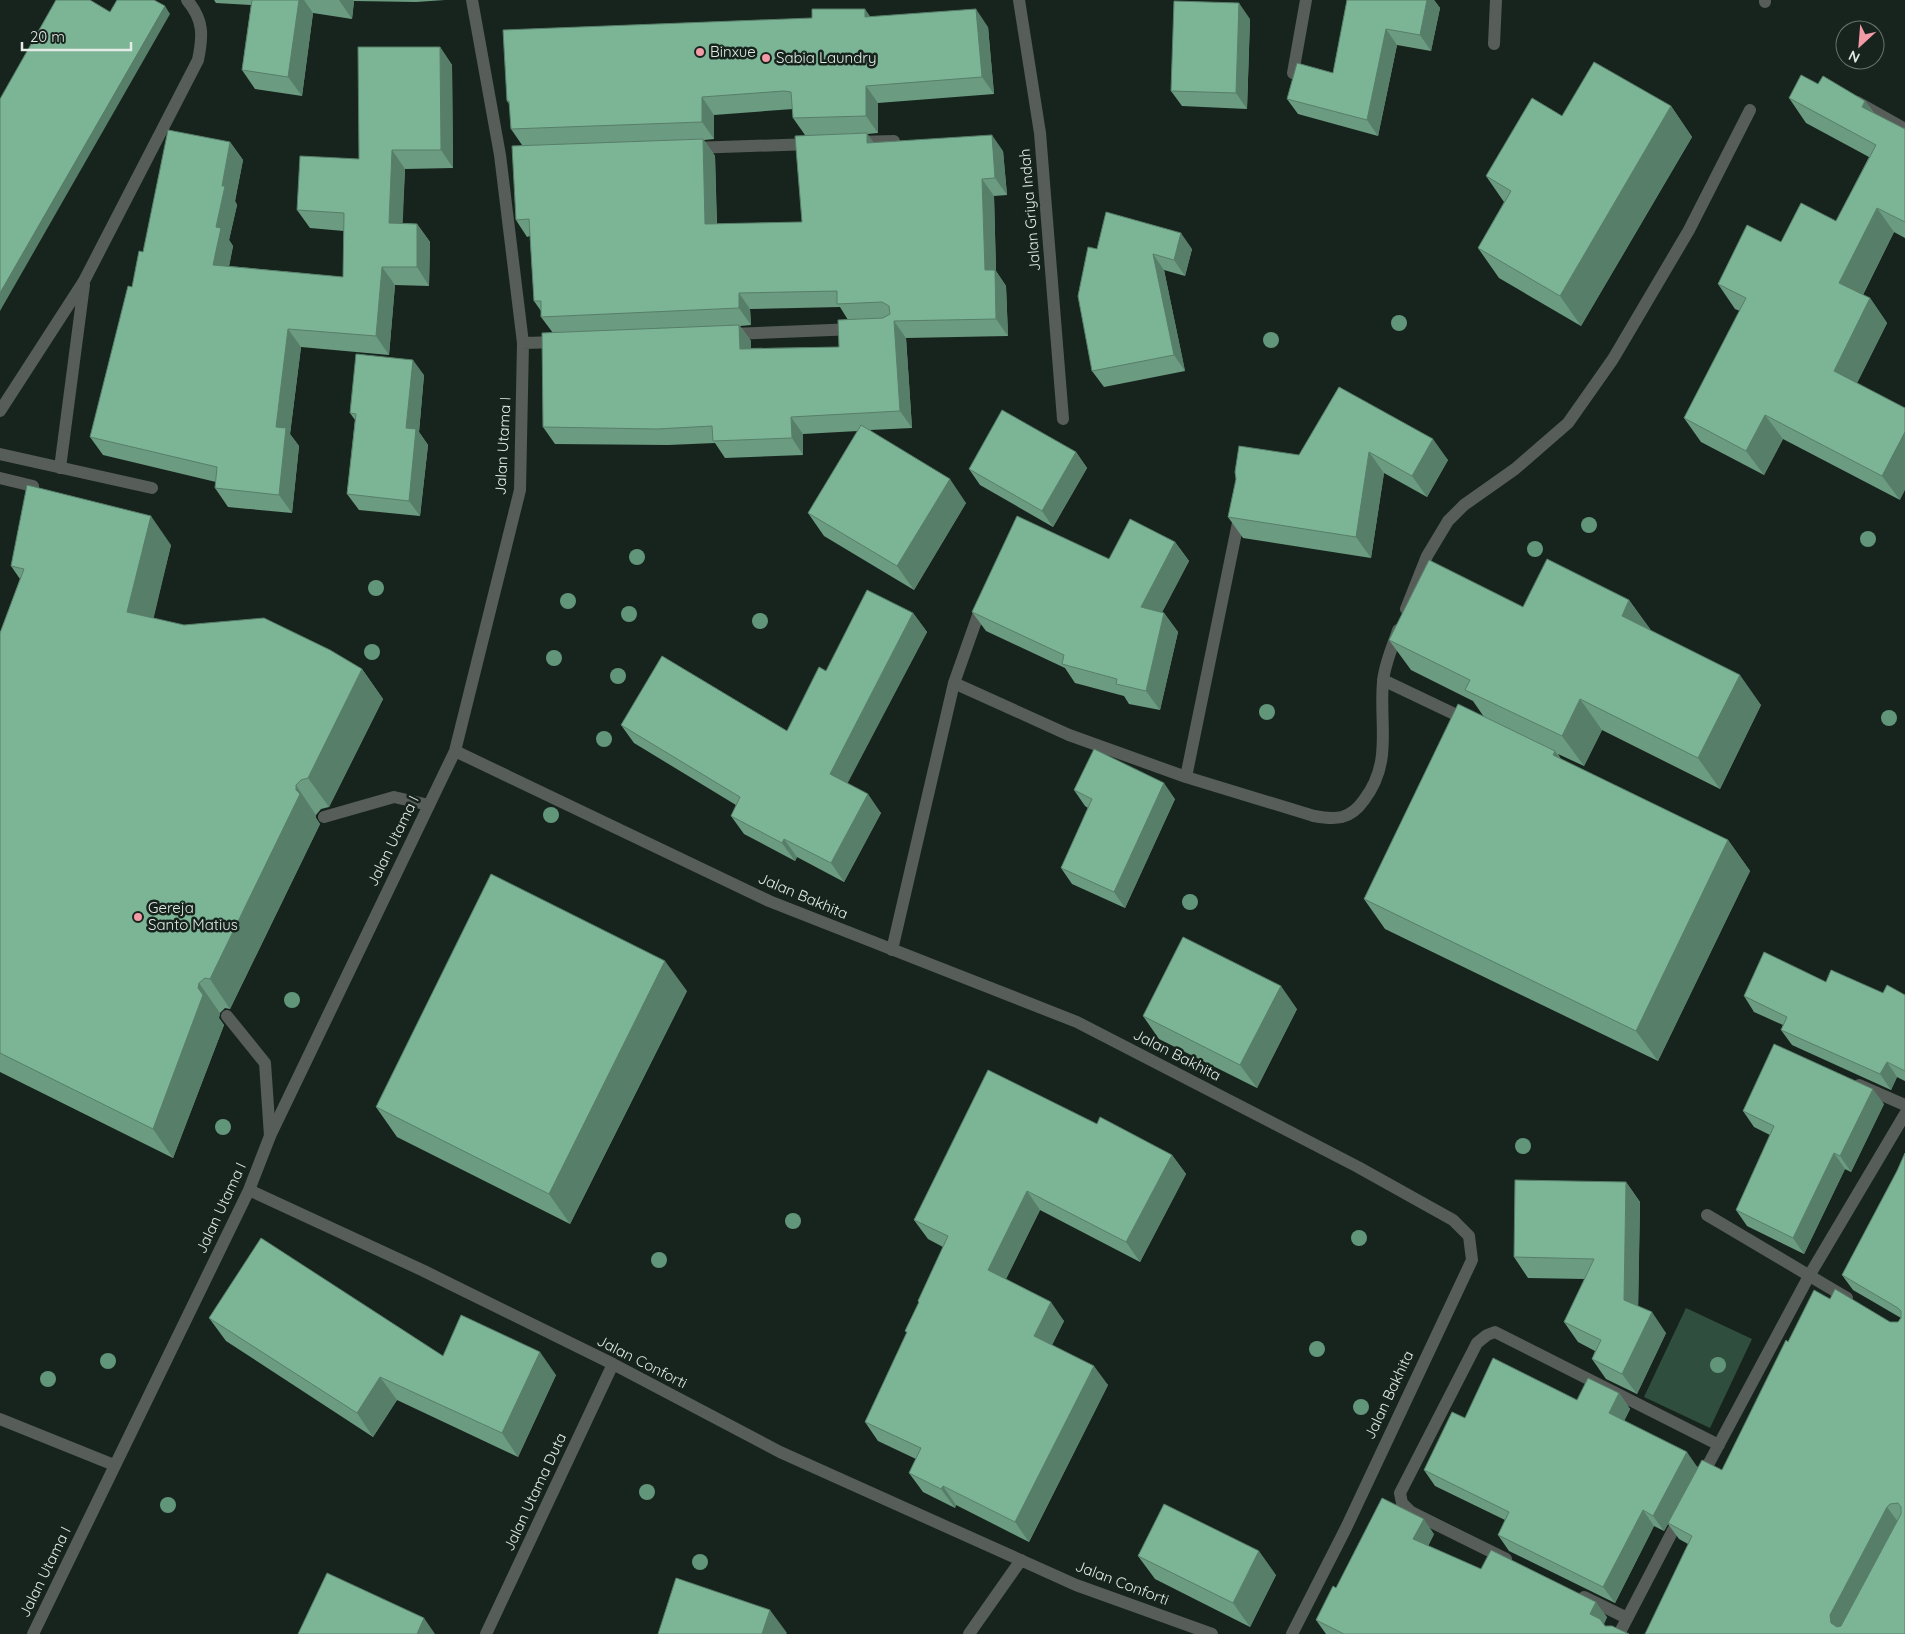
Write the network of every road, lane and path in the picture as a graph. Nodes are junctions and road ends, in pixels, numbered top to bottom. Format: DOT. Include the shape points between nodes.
graph roads {
  1 [pos="188,0"];
  2 [pos="472,0"];
  3 [pos="1019,0"];
  4 [pos="1306,0"];
  5 [pos="1496,0"];
  6 [pos="1494,44"];
  7 [pos="1293,73"];
  8 [pos="1849,97"];
  9 [pos="1750,110"];
  10 [pos="1905,129"];
  11 [pos="894,141"];
  12 [pos="845,142"];
  13 [pos="825,143"];
  14 [pos="677,148"];
  15 [pos="84,280"];
  16 [pos="874,328"];
  17 [pos="714,335"];
  18 [pos="575,341"];
  19 [pos="523,343"];
  20 [pos="0,411"];
  21 [pos="1063,419"];
  22 [pos="0,454"];
  23 [pos="60,468"];
  24 [pos="0,478"];
  25 [pos="33,486"];
  26 [pos="152,488"];
  27 [pos="1243,498"];
  28 [pos="986,593"];
  29 [pos="1383,680"];
  30 [pos="954,683"];
  31 [pos="1481,727"];
  32 [pos="455,751"];
  33 [pos="1186,777"];
  34 [pos="428,805"];
  35 [pos="324,818"];
  36 [pos="892,950"];
  37 [pos="227,1016"];
  38 [pos="1844,1078"];
  39 [pos="1905,1105"];
  40 [pos="1905,1114"];
  41 [pos="270,1136"];
  42 [pos="249,1190"];
  43 [pos="1707,1216"];
  44 [pos="1809,1276"];
  45 [pos="1857,1303"];
  46 [pos="613,1364"];
  47 [pos="0,1419"];
  48 [pos="1719,1445"];
  49 [pos="114,1465"];
  50 [pos="1696,1488"];
  51 [pos="1687,1506"];
  52 [pos="1021,1560"];
  53 [pos="1514,1563"];
  54 [pos="1575,1593"];
  55 [pos="1627,1618"];
  56 [pos="33,1634"];
  57 [pos="486,1634"];
  58 [pos="969,1634"];
  59 [pos="1212,1634"];
  60 [pos="1292,1634"];
  61 [pos="1619,1634"];
  1 -- 15 [label="street" via="194,7 203,34 198,60"];
  2 -- 19 [label="street, Jalan Utama I" via="505,155"];
  3 -- 21 [label="street, Jalan Griya Indah" via="1040,133"];
  4 -- 7 [label="street"];
  5 -- 6 [label="street"];
  8 -- 10 [label="street"];
  9 -- 29 [label="street" via="1689,230 1613,359 1568,423 1448,521 1427,556 1399,627"];
  11 -- 12 [label="street"];
  13 -- 14 [label="street"];
  15 -- 20 [label="street"];
  15 -- 23 [label="street"];
  16 -- 17 [label="street"];
  18 -- 19 [label="street"];
  19 -- 32 [label="street, Jalan Utama I" via="520,490"];
  22 -- 23 [label="street"];
  23 -- 26 [label="street"];
  24 -- 25 [label="street"];
  27 -- 33 [label="street"];
  28 -- 30 [label="street"];
  29 -- 31 [label="street"];
  29 -- 33 [label="street" via="1383,761 1375,786 1350,813 1335,820 1314,816"];
  30 -- 33 [label="street" via="1069,736"];
  30 -- 36 [label="street"];
  32 -- 34 [label="street, Jalan Utama I"];
  32 -- 36 [label="street, Jalan Bakhita" via="769,901"];
  34 -- 35 [label="street" via="394,797"];
  34 -- 41 [label="street, Jalan Utama I"];
  36 -- 60 [label="street, Jalan Bakhita" via="1077,1022 1358,1167 1453,1220 1469,1236 1472,1260 1346,1528"];
  37 -- 41 [label="street" via="265,1062"];
  38 -- 39 [label="street"];
  40 -- 44 [label="street"];
  41 -- 42 [label="street, Jalan Utama I"];
  42 -- 46 [label="street, Jalan Conforti"];
  42 -- 49 [label="street, Jalan Utama I"];
  43 -- 44 [label="street"];
  44 -- 45 [label="street"];
  44 -- 48 [label="street"];
  46 -- 52 [label="street, Jalan Conforti" via="780,1452"];
  46 -- 57 [label="street, Jalan Utama Duta"];
  47 -- 49 [label="street"];
  48 -- 50 [label="street"];
  48 -- 53 [label="street" via="1495,1332 1486,1335 1477,1343 1400,1493 1402,1503 1410,1512"];
  49 -- 56 [label="street, Jalan Utama I"];
  51 -- 55 [label="street"];
  52 -- 58 [label="street"];
  52 -- 59 [label="street, Jalan Conforti" via="1076,1585"];
  54 -- 55 [label="street"];
  55 -- 61 [label="street"];
}
